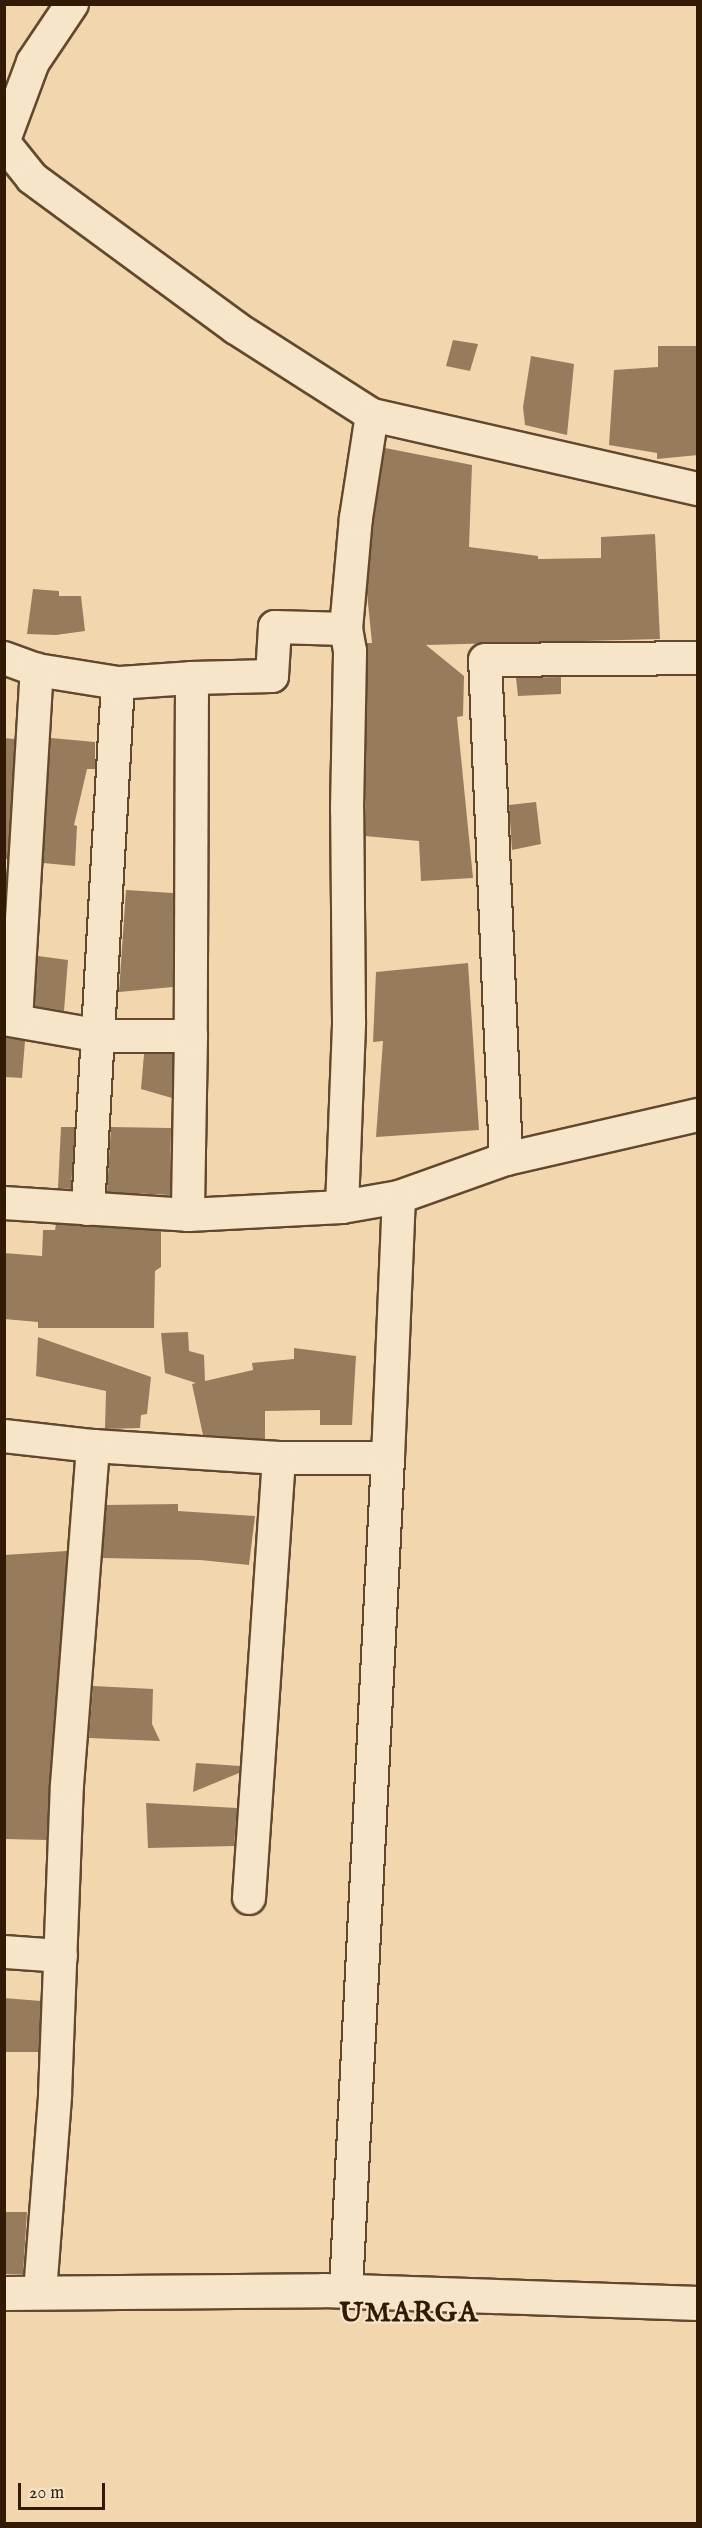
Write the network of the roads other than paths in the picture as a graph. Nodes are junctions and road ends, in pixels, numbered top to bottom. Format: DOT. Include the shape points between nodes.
graph roads {
  1 [pos="72,4"];
  2 [pos="4,142"];
  3 [pos="372,415"];
  4 [pos="698,489"];
  5 [pos="346,629"];
  6 [pos="4,658"];
  7 [pos="698,658"];
  8 [pos="37,670"];
  9 [pos="192,678"];
  10 [pos="117,683"];
  11 [pos="10,1020"];
  12 [pos="100,1036"];
  13 [pos="191,1036"];
  14 [pos="698,1115"];
  15 [pos="506,1159"];
  16 [pos="399,1197"];
  17 [pos="4,1203"];
  18 [pos="342,1207"];
  19 [pos="88,1209"];
  20 [pos="188,1215"];
  21 [pos="4,1436"];
  22 [pos="93,1446"];
  23 [pos="279,1458"];
  24 [pos="388,1458"];
  25 [pos="249,1898"];
  26 [pos="4,1952"];
  27 [pos="61,1956"];
  28 [pos="346,2290"];
  29 [pos="40,2292"];
  30 [pos="4,2293"];
  31 [pos="698,2303"];
  1 -- 2 [label="street" via="33,62"];
  2 -- 3 [label="street" via="32,178 236,328"];
  3 -- 4 [label="street"];
  3 -- 5 [label="street" via="356,518"];
  5 -- 9 [label="street" via="275,627 272,676"];
  5 -- 18 [label="street" via="350,651 349,1022"];
  6 -- 8 [label="street"];
  7 -- 15 [label="street" via="485,660"];
  8 -- 10 [label="street"];
  8 -- 11 [label="street"];
  9 -- 10 [label="street"];
  9 -- 13 [label="street"];
  10 -- 12 [label="street"];
  11 -- 12 [label="street"];
  12 -- 13 [label="street"];
  12 -- 19 [label="street"];
  13 -- 20 [label="street"];
  14 -- 15 [label="street"];
  15 -- 16 [label="street"];
  16 -- 18 [label="street"];
  16 -- 24 [label="street"];
  17 -- 19 [label="street"];
  18 -- 20 [label="street"];
  19 -- 20 [label="street"];
  21 -- 22 [label="street"];
  22 -- 23 [label="street"];
  22 -- 27 [label="street" via="67,1785"];
  23 -- 24 [label="street"];
  23 -- 25 [label="street"];
  24 -- 28 [label="street"];
  26 -- 27 [label="street"];
  27 -- 29 [label="street"];
  28 -- 29 [label="street"];
  28 -- 31 [label="street"];
  29 -- 30 [label="street"];
}
